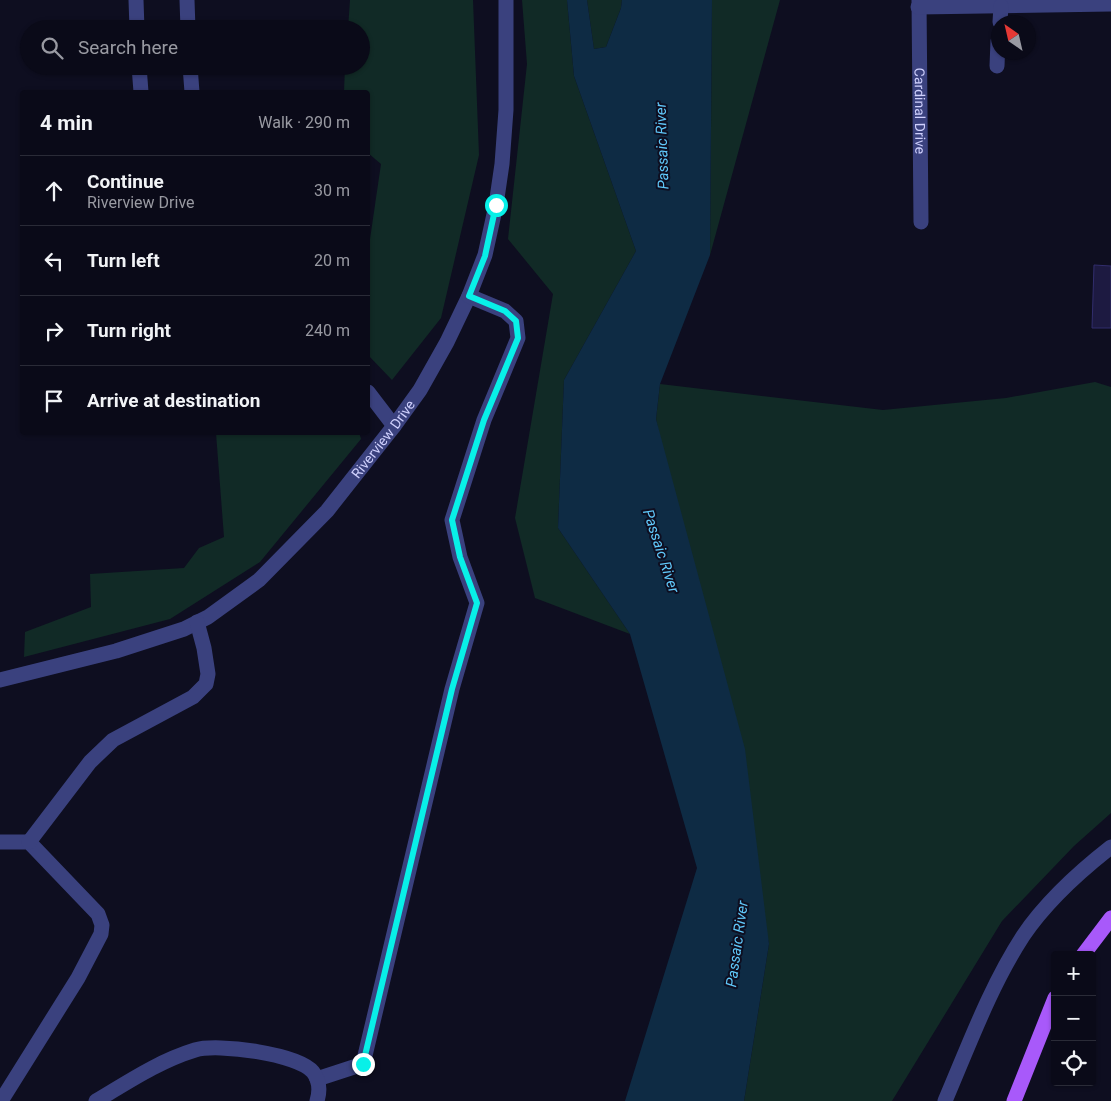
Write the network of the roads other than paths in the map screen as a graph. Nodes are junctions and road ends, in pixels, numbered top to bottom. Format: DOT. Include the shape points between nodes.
graph roads {
  1 [pos="136,0"];
  2 [pos="187,0"];
  3 [pos="506,0"];
  4 [pos="918,4"];
  5 [pos="1111,4"];
  6 [pos="1001,6"];
  7 [pos="1000,15"];
  8 [pos="137,20"];
  9 [pos="188,20"];
  10 [pos="996,60"];
  11 [pos="996,66"];
  12 [pos="140,75"];
  13 [pos="191,75"];
  14 [pos="141,90"];
  15 [pos="192,90"];
  16 [pos="921,222"];
  17 [pos="469,296"];
  18 [pos="370,395"];
  19 [pos="394,426"];
  20 [pos="197,622"];
  21 [pos="0,680"];
  22 [pos="0,842"];
  23 [pos="29,842"];
  24 [pos="1111,847"];
  25 [pos="1111,918"];
  26 [pos="1086,951"];
  27 [pos="1051,1008"];
  28 [pos="318,1079"];
  29 [pos="1,1101"];
  30 [pos="96,1101"];
  31 [pos="317,1101"];
  32 [pos="945,1101"];
  33 [pos="1014,1101"];
  1 -- 8 [label="street"];
  2 -- 9 [label="street"];
  3 -- 17 [label="street, Riverview Drive" via="506,110 502,164 485,256"];
  4 -- 6 [label="street"];
  4 -- 16 [label="street, Cardinal Drive"];
  5 -- 6 [label="street"];
  6 -- 7 [label="street"];
  10 -- 11 [label="street"];
  12 -- 14 [label="street"];
  13 -- 15 [label="street"];
  17 -- 19 [label="street, Riverview Drive" via="448,342"];
  17 -- 28 [label="street" via="505,311 516,321 518,338 484,420 452,520 460,557 477,603 452,689 363,1064"];
  18 -- 19 [label="street"];
  19 -- 20 [label="street, Riverview Drive" via="327,511 259,580"];
  20 -- 21 [label="street, Riverview Drive" via="116,651"];
  20 -- 23 [label="street" via="208,674 206,684 193,697 112,740 90,762"];
  22 -- 23 [label="street"];
  23 -- 29 [label="street" via="98,914 102,925 101,934 78,978"];
  24 -- 32 [label="street" via="1047,906 1023,936 992,990"];
  25 -- 26 [label="main road"];
  27 -- 33 [label="main road"];
  28 -- 30 [label="street" via="303,1064 256,1052 207,1047 146,1071"];
  28 -- 31 [label="street" via="320,1091"];
}
